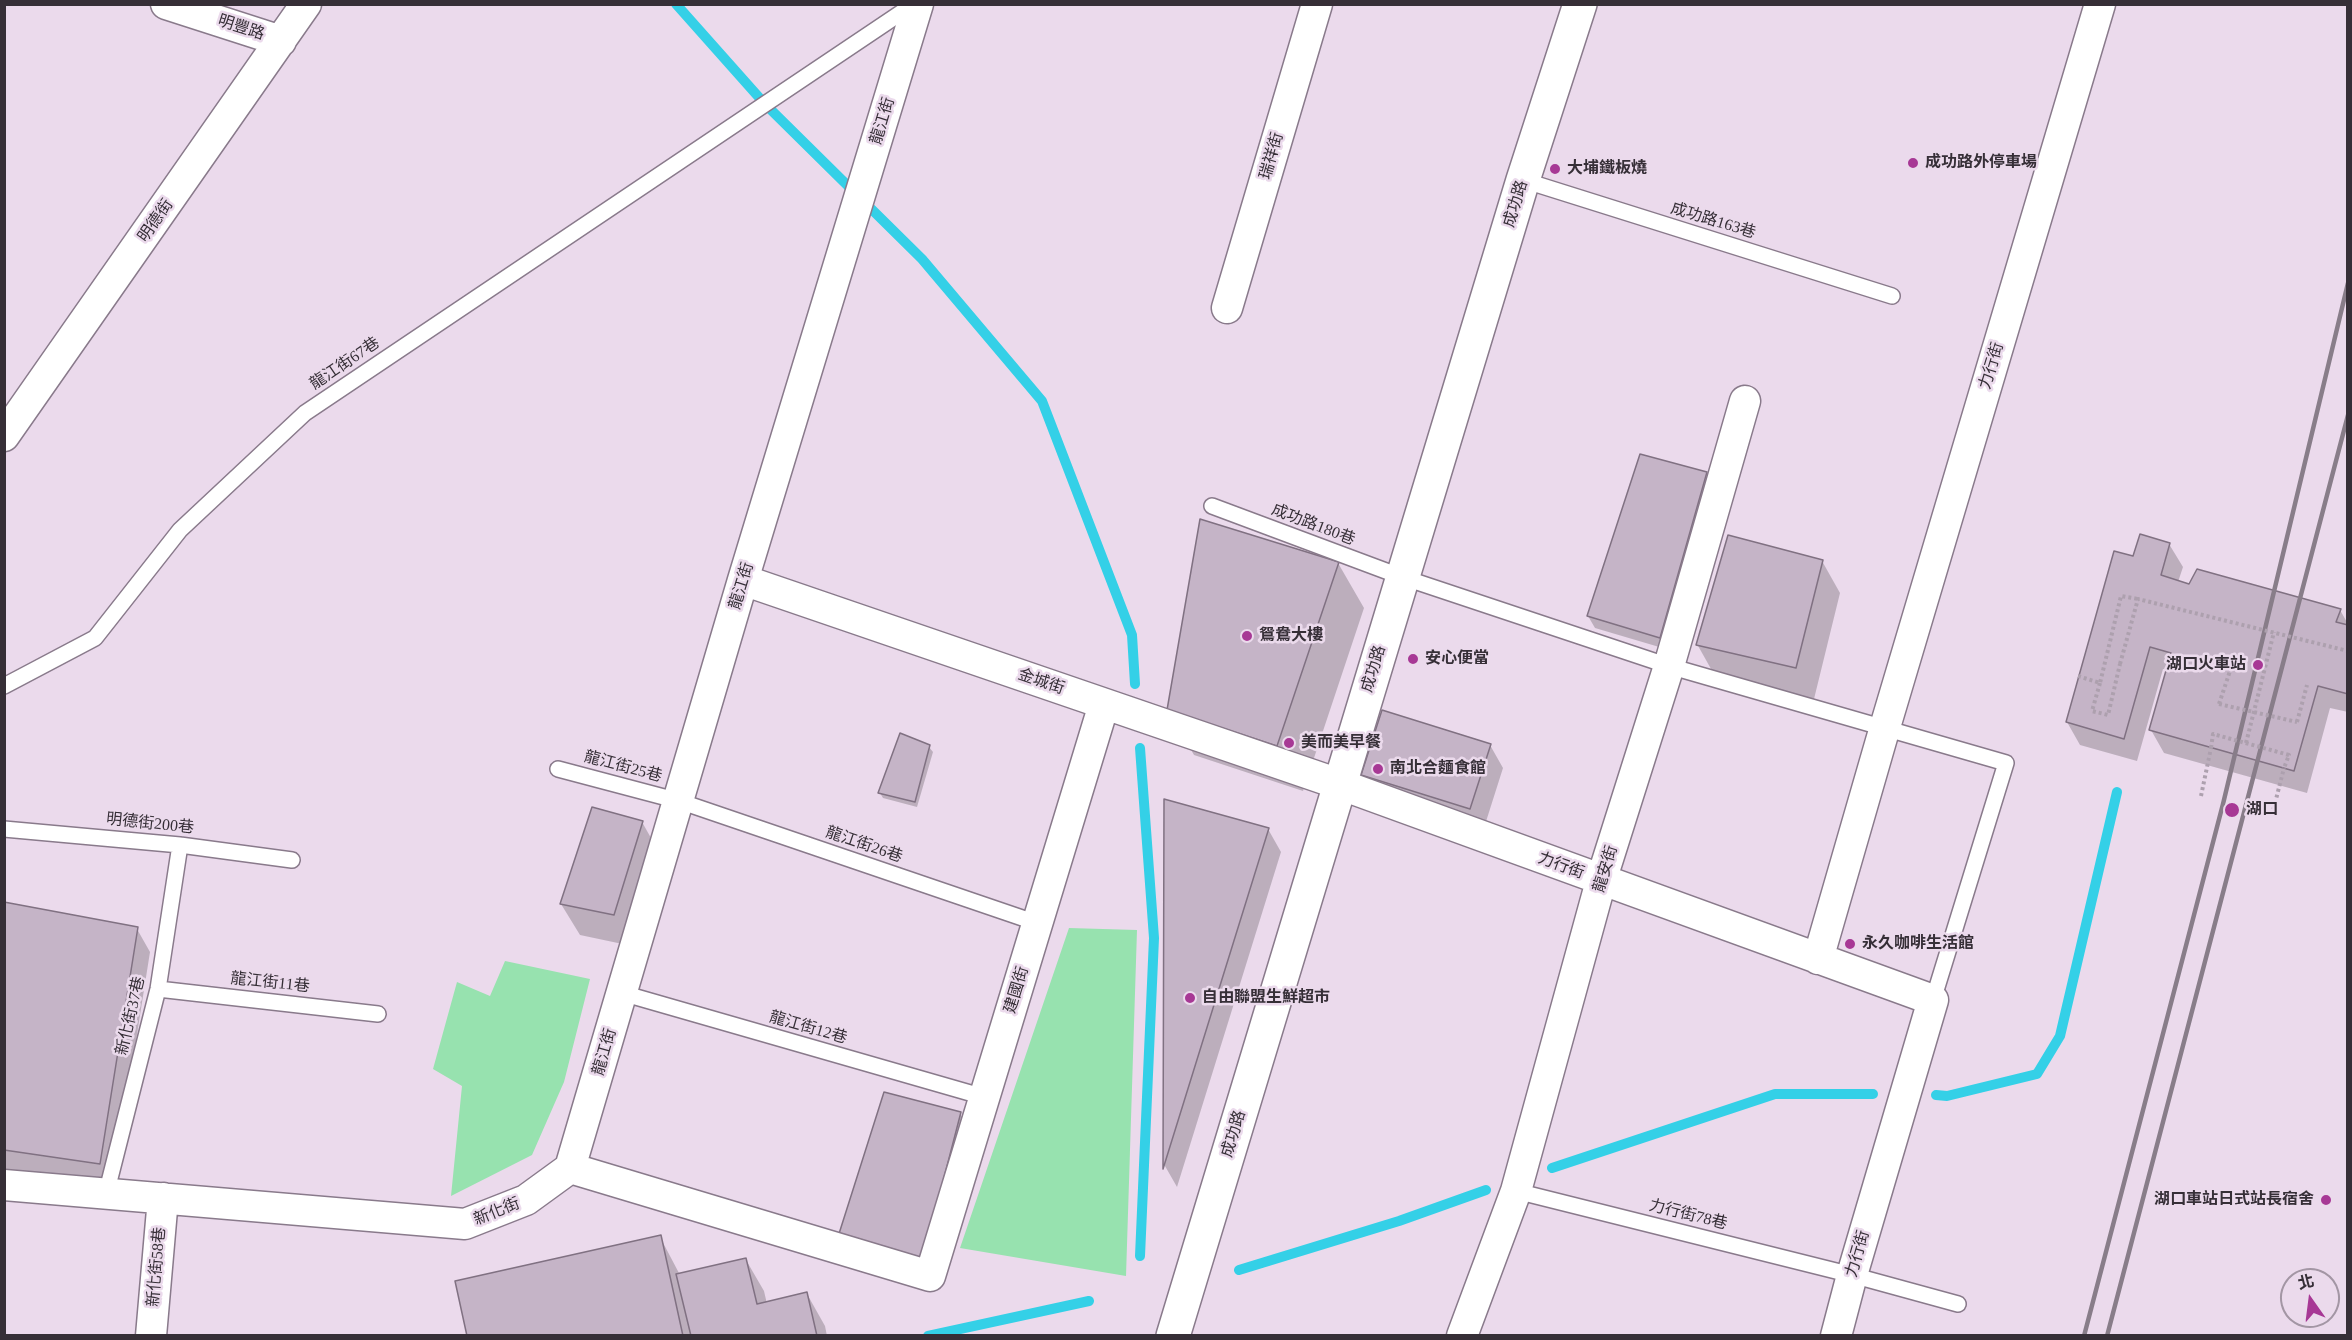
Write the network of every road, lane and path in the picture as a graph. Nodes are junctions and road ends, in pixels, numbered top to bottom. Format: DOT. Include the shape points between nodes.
graph roads {
  1 [pos="166,4"];
  2 [pos="306,4"];
  3 [pos="916,4"];
  4 [pos="1317,4"];
  5 [pos="1580,4"];
  6 [pos="2100,4"];
  7 [pos="281,42"];
  8 [pos="1523,180"];
  9 [pos="1892,296"];
  10 [pos="1227,308"];
  11 [pos="1745,401"];
  12 [pos="10,420"];
  13 [pos="1212,506"];
  14 [pos="1402,577"];
  15 [pos="743,580"];
  16 [pos="2138,599"];
  17 [pos="2274,632"];
  18 [pos="2348,651"];
  19 [pos="1669,666"];
  20 [pos="2230,671"];
  21 [pos="2078,676"];
  22 [pos="2100,683"];
  23 [pos="4,686"];
  24 [pos="2307,686"];
  25 [pos="1104,704"];
  26 [pos="2255,712"];
  27 [pos="1885,727"];
  28 [pos="2246,743"];
  29 [pos="558,769"];
  30 [pos="1339,784"];
  31 [pos="2201,796"];
  32 [pos="678,801"];
  33 [pos="2272,815"];
  34 [pos="4,829"];
  35 [pos="180,844"];
  36 [pos="292,860"];
  37 [pos="1601,881"];
  38 [pos="1037,923"];
  39 [pos="1818,959"];
  40 [pos="158,989"];
  41 [pos="622,993"];
  42 [pos="1933,1000"];
  43 [pos="378,1014"];
  44 [pos="984,1097"];
  45 [pos="570,1168"];
  46 [pos="4,1185"];
  47 [pos="1516,1191"];
  48 [pos="106,1194"];
  49 [pos="163,1198"];
  50 [pos="1852,1275"];
  51 [pos="1958,1304"];
  52 [pos="151,1335"];
  53 [pos="1173,1335"];
  54 [pos="1462,1335"];
  55 [pos="1836,1335"];
  1 -- 7 [label="street, 明豐路"];
  2 -- 7 [label="street, 明德街"];
  3 -- 15 [label="street, 龍江街"];
  3 -- 23 [label="lane, 龍江街67巷" via="305,413 180,531 95,638"];
  4 -- 10 [label="street, 瑞祥街"];
  5 -- 8 [label="street, 成功路"];
  6 -- 27 [label="street, 力行街"];
  7 -- 12 [label="street, 明德街"];
  8 -- 9 [label="lane, 成功路163巷"];
  8 -- 14 [label="street, 成功路"];
  11 -- 19 [label="street, 龍安街"];
  13 -- 14 [label="lane, 成功路180巷"];
  14 -- 19 [label="lane, 成功路180巷"];
  14 -- 30 [label="street, 成功路"];
  15 -- 25 [label="street, 金城街"];
  15 -- 32 [label="street, 龍江街"];
  16 -- 17 [label="path, bridge"];
  16 -- 22 [label="path" via="2121,596"];
  16 -- 22 [label="path, bridge" via="2108,715 2092,711"];
  17 -- 18 [label="path, bridge"];
  17 -- 26 [label="path"];
  19 -- 27 [label="lane, 成功路180巷"];
  19 -- 37 [label="street, 龍安街"];
  20 -- 26 [label="path, bridge" via="2219,704"];
  21 -- 22 [label="path"];
  24 -- 26 [label="path, bridge" via="2297,722"];
  25 -- 30 [label="street, 金城街"];
  25 -- 38 [label="street, 建國街"];
  26 -- 28 [label="path"];
  27 -- 39 [label="street, 力行街"];
  27 -- 42 [label="lane, 力行街" via="2006,763"];
  28 -- 31 [label="path, bridge" via="2213,734"];
  28 -- 33 [label="path, bridge" via="2289,755"];
  29 -- 32 [label="lane, 龍江街25巷"];
  30 -- 37 [label="street, 力行街"];
  30 -- 53 [label="street, 成功路"];
  32 -- 38 [label="lane, 龍江街26巷"];
  32 -- 41 [label="street, 龍江街"];
  34 -- 35 [label="lane, 明德街200巷"];
  35 -- 36 [label="lane, 明德街200巷"];
  35 -- 40 [label="lane, 新化街37巷"];
  37 -- 39 [label="street, 力行街"];
  37 -- 47 [label="street, 龍安街"];
  38 -- 44 [label="street, 建國街"];
  39 -- 42 [label="street, 力行街"];
  40 -- 43 [label="lane, 龍江街11巷"];
  40 -- 48 [label="lane, 新化街37巷"];
  41 -- 44 [label="lane, 龍江街12巷"];
  41 -- 45 [label="street, 龍江街"];
  42 -- 50 [label="street, 力行街"];
  44 -- 45 [label="street, 建國街" via="930,1276"];
  45 -- 49 [label="street, 新化街" via="526,1200 465,1224"];
  46 -- 48 [label="street, 新化街"];
  47 -- 50 [label="lane, 力行街78巷"];
  47 -- 54 [label="street, 龍安街"];
  48 -- 49 [label="street, 新化街"];
  49 -- 52 [label="street, 新化街58巷"];
  50 -- 51 [label="lane, 力行街78巷"];
  50 -- 55 [label="street, 力行街"];
}
